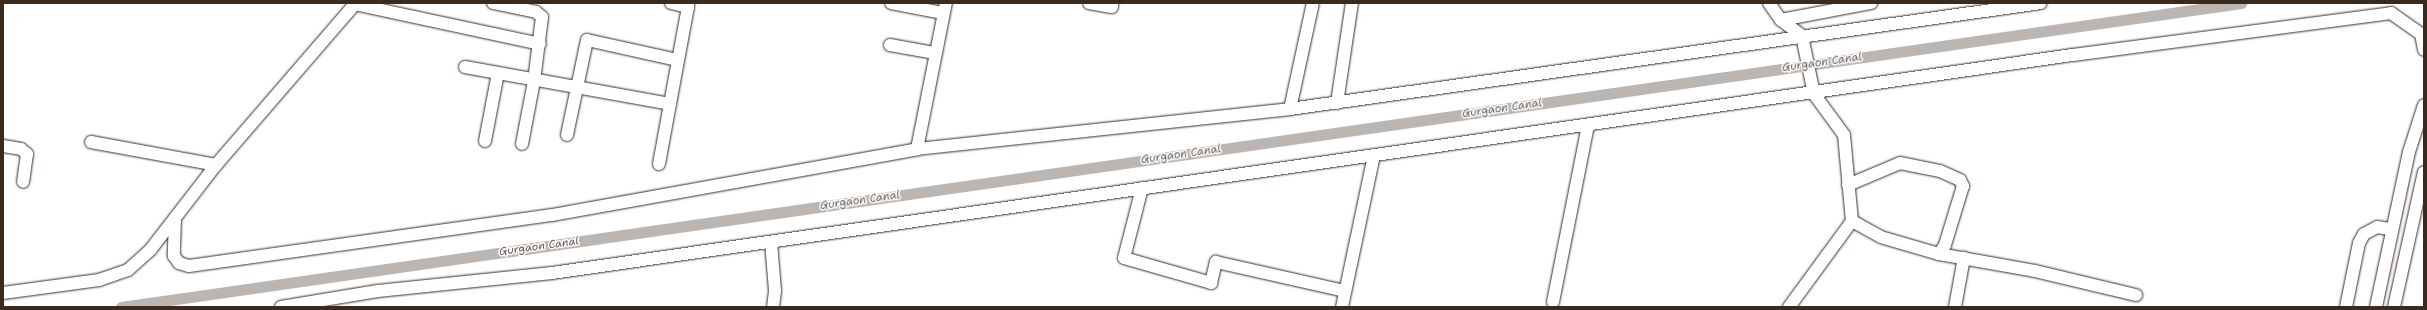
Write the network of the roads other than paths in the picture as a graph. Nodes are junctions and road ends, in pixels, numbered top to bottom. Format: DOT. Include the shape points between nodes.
graph roads {
  1 [pos="493,3"];
  2 [pos="671,3"];
  3 [pos="891,3"];
  4 [pos="1089,3"];
  5 [pos="1112,3"];
  6 [pos="1313,3"];
  7 [pos="1352,3"];
  8 [pos="1769,3"];
  9 [pos="1871,3"];
  10 [pos="2041,3"];
  11 [pos="355,4"];
  12 [pos="688,5"];
  13 [pos="944,8"];
  14 [pos="1781,20"];
  15 [pos="1802,36"];
  16 [pos="540,44"];
  17 [pos="890,45"];
  18 [pos="2424,50"];
  19 [pos="935,53"];
  20 [pos="676,60"];
  21 [pos="465,66"];
  22 [pos="498,73"];
  23 [pos="534,81"];
  24 [pos="575,87"];
  25 [pos="1814,94"];
  26 [pos="1337,103"];
  27 [pos="670,104"];
  28 [pos="2424,105"];
  29 [pos="1290,109"];
  30 [pos="1588,125"];
  31 [pos="567,134"];
  32 [pos="485,141"];
  33 [pos="91,142"];
  34 [pos="522,144"];
  35 [pos="3,146"];
  36 [pos="917,149"];
  37 [pos="1374,155"];
  38 [pos="659,164"];
  39 [pos="216,165"];
  40 [pos="2424,172"];
  41 [pos="23,182"];
  42 [pos="1848,185"];
  43 [pos="1142,188"];
  44 [pos="175,219"];
  45 [pos="1852,221"];
  46 [pos="2390,229"];
  47 [pos="771,242"];
  48 [pos="1939,254"];
  49 [pos="1964,258"];
  50 [pos="1345,291"];
  51 [pos="3,293"];
  52 [pos="2136,295"];
  53 [pos="347,302"];
  54 [pos="1553,302"];
  55 [pos="281,307"];
  56 [pos="773,307"];
  57 [pos="1342,307"];
  58 [pos="1789,307"];
  59 [pos="1955,307"];
  60 [pos="2346,307"];
  61 [pos="2376,307"];
  62 [pos="2394,307"];
  1 -- 16 [label="street" via="536,12 542,17"];
  2 -- 12 [label="street"];
  3 -- 13 [label="street"];
  4 -- 5 [label="street" via="1112,8"];
  6 -- 29 [label="street"];
  7 -- 26 [label="street"];
  8 -- 14 [label="street"];
  9 -- 14 [label="street"];
  10 -- 15 [label="street"];
  11 -- 16 [label="street"];
  11 -- 39 [label="street"];
  12 -- 20 [label="street"];
  13 -- 19 [label="street"];
  14 -- 15 [label="street"];
  15 -- 25 [label="street"];
  15 -- 26 [label="street"];
  16 -- 23 [label="street"];
  17 -- 19 [label="street"];
  18 -- 25 [label="street" via="2421,34 2391,13"];
  19 -- 36 [label="street"];
  20 -- 24 [label="street" via="587,40"];
  20 -- 27 [label="street"];
  21 -- 22 [label="street"];
  22 -- 23 [label="street"];
  22 -- 32 [label="street"];
  23 -- 24 [label="street"];
  23 -- 34 [label="street"];
  24 -- 27 [label="street"];
  24 -- 31 [label="street"];
  25 -- 30 [label="street"];
  25 -- 42 [label="street" via="1844,135"];
  26 -- 29 [label="street"];
  27 -- 38 [label="street"];
  28 -- 46 [label="street" via="2409,152"];
  29 -- 36 [label="street"];
  30 -- 37 [label="street"];
  30 -- 54 [label="street"];
  33 -- 39 [label="street"];
  35 -- 41 [label="street" via="21,149 27,154"];
  36 -- 44 [label="street" via="552,215 189,266 179,263 174,256"];
  37 -- 43 [label="street"];
  37 -- 50 [label="street"];
  39 -- 44 [label="street"];
  40 -- 62 [label="street"];
  42 -- 45 [label="street"];
  42 -- 48 [label="street" via="1900,163 1940,171 1960,180 1963,186 1945,245"];
  43 -- 47 [label="street"];
  43 -- 50 [label="street" via="1124,258 1211,283 1216,262"];
  44 -- 51 [label="street" via="138,262 116,276"];
  45 -- 48 [label="street" via="1881,237"];
  45 -- 58 [label="street"];
  46 -- 60 [label="street" via="2377,227 2364,234 2359,243"];
  46 -- 61 [label="street"];
  47 -- 53 [label="street"];
  47 -- 56 [label="street" via="776,291"];
  48 -- 49 [label="street"];
  49 -- 52 [label="street"];
  49 -- 59 [label="street"];
  50 -- 57 [label="street"];
  53 -- 55 [label="street"];
}
